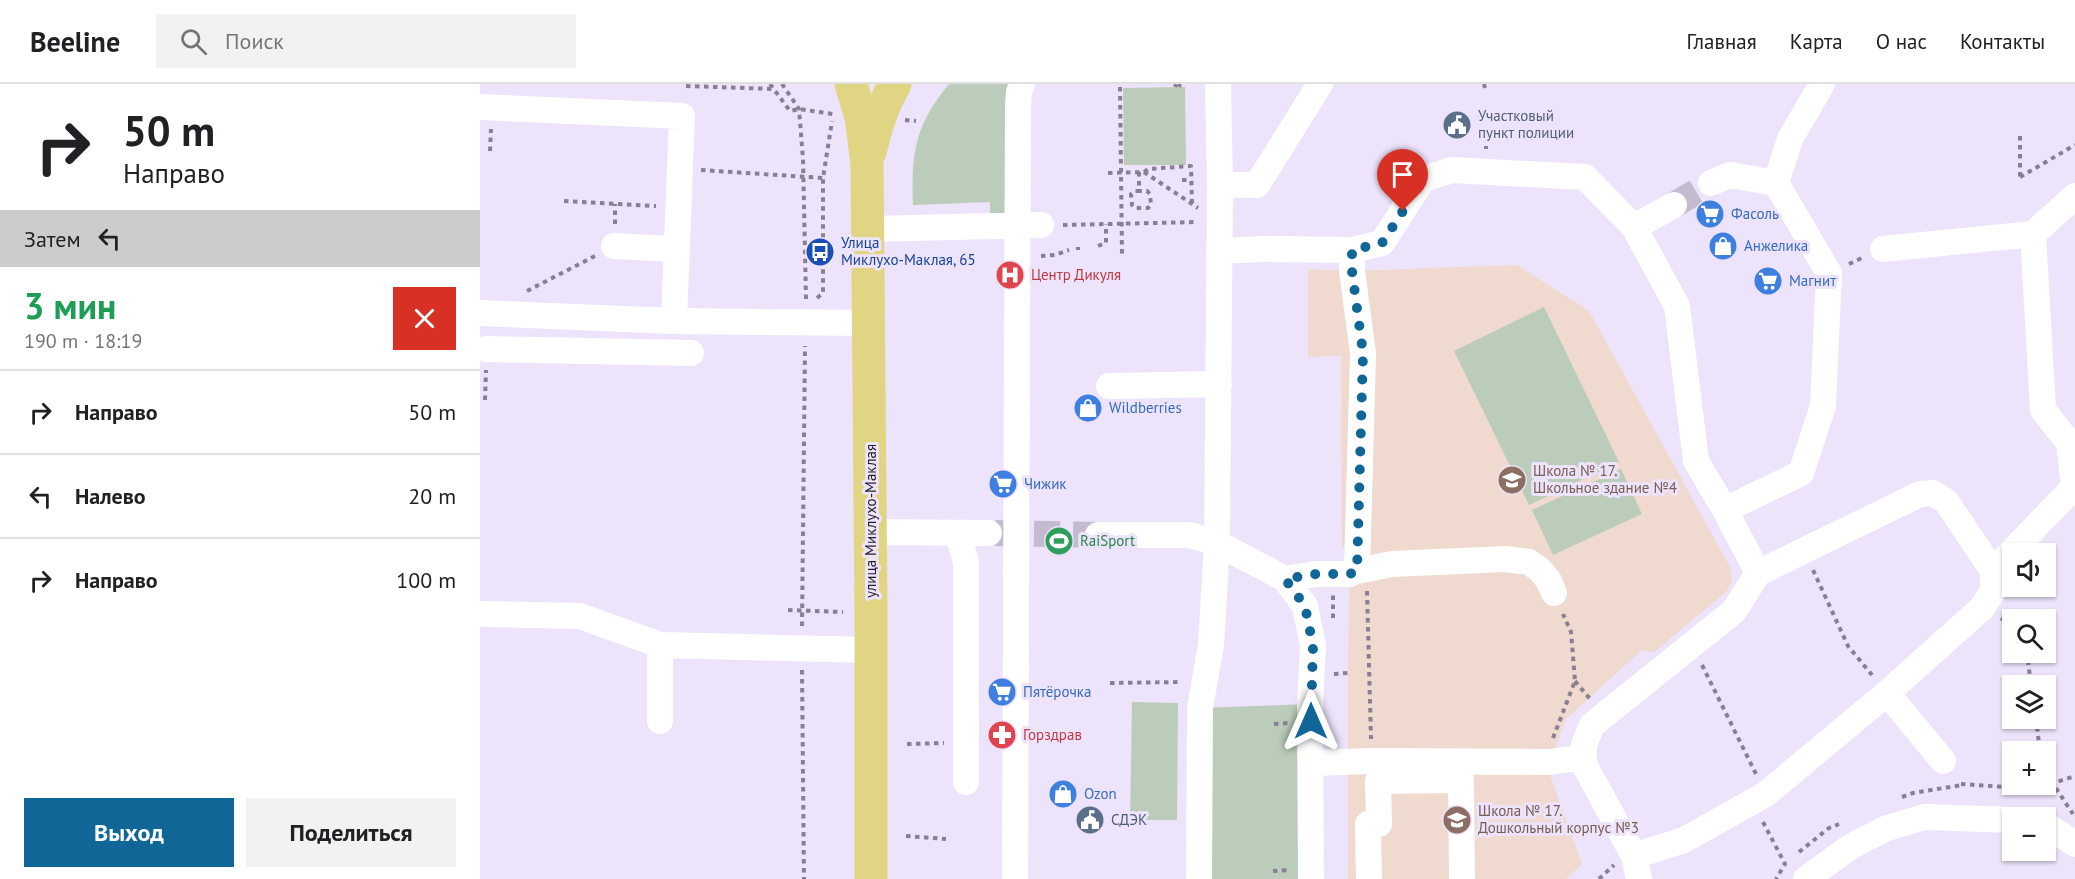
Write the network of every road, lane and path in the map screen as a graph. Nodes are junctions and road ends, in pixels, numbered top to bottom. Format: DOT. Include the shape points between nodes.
graph roads {
  1 [pos="770,84"];
  2 [pos="782,84"];
  3 [pos="851,84"];
  4 [pos="895,84"];
  5 [pos="1022,84"];
  6 [pos="1218,84"];
  7 [pos="1320,84"];
  8 [pos="1822,84"];
  9 [pos="686,86"];
  10 [pos="1120,87"];
  11 [pos="774,89"];
  12 [pos="480,107"];
  13 [pos="799,109"];
  14 [pos="833,114"];
  15 [pos="843,115"];
  16 [pos="2020,136"];
  17 [pos="2075,145"];
  18 [pos="867,163"];
  19 [pos="679,169"];
  20 [pos="1142,172"];
  21 [pos="1108,173"];
  22 [pos="1121,173"];
  23 [pos="804,177"];
  24 [pos="823,178"];
  25 [pos="1182,180"];
  26 [pos="1191,180"];
  27 [pos="1711,183"];
  28 [pos="1776,183"];
  29 [pos="1220,185"];
  30 [pos="1139,191"];
  31 [pos="2075,196"];
  32 [pos="564,201"];
  33 [pos="1191,204"];
  34 [pos="1674,205"];
  35 [pos="678,207"];
  36 [pos="1213,222"];
  37 [pos="1106,224"];
  38 [pos="1122,224"];
  39 [pos="1041,225"];
  40 [pos="1634,227"];
  41 [pos="867,229"];
  42 [pos="2033,234"];
  43 [pos="614,246"];
  44 [pos="1098,246"];
  45 [pos="676,249"];
  46 [pos="1883,249"];
  47 [pos="1352,250"];
  48 [pos="1220,251"];
  49 [pos="1122,255"];
  50 [pos="1829,273"];
  51 [pos="525,292"];
  52 [pos="806,311"];
  53 [pos="480,313"];
  54 [pos="674,321"];
  55 [pos="869,322"];
  56 [pos="486,350"];
  57 [pos="691,353"];
  58 [pos="1219,384"];
  59 [pos="1109,386"];
  60 [pos="2072,440"];
  61 [pos="2074,492"];
  62 [pos="1725,510"];
  63 [pos="870,532"];
  64 [pos="989,533"];
  65 [pos="957,534"];
  66 [pos="1098,535"];
  67 [pos="1217,543"];
  68 [pos="1804,550"];
  69 [pos="1362,570"];
  70 [pos="1993,571"];
  71 [pos="1758,573"];
  72 [pos="1285,579"];
  73 [pos="1554,593"];
  74 [pos="788,610"];
  75 [pos="802,610"];
  76 [pos="843,612"];
  77 [pos="480,614"];
  78 [pos="1692,644"];
  79 [pos="660,645"];
  80 [pos="802,648"];
  81 [pos="871,650"];
  82 [pos="1348,673"];
  83 [pos="1333,674"];
  84 [pos="1575,681"];
  85 [pos="1191,682"];
  86 [pos="1110,683"];
  87 [pos="1887,693"];
  88 [pos="1589,697"];
  89 [pos="660,721"];
  90 [pos="1287,723"];
  91 [pos="1274,724"];
  92 [pos="941,743"];
  93 [pos="907,744"];
  94 [pos="1584,757"];
  95 [pos="1372,761"];
  96 [pos="1943,761"];
  97 [pos="1545,762"];
  98 [pos="1312,763"];
  99 [pos="2075,776"];
  100 [pos="2056,781"];
  101 [pos="966,782"];
  102 [pos="2002,787"];
  103 [pos="2056,788"];
  104 [pos="1759,798"];
  105 [pos="2075,817"];
  106 [pos="2002,820"];
  107 [pos="2056,832"];
  108 [pos="906,836"];
  109 [pos="946,839"];
  110 [pos="2075,844"];
  111 [pos="1636,867"];
  112 [pos="804,879"];
  113 [pos="871,879"];
  114 [pos="1015,879"];
  115 [pos="1199,879"];
  116 [pos="1311,879"];
  117 [pos="1368,879"];
  118 [pos="1462,879"];
  119 [pos="1776,879"];
  120 [pos="1806,879"];
  1 -- 11 [label="path"];
  2 -- 13 [label="path"];
  3 -- 18 [label="main road, улица Миклухо-Маклая" via="861,117"];
  4 -- 18 [label="main road, улица Миклухо-Маклая" via="879,118"];
  5 -- 114 [label="lane" via="1018,106 1017,217"];
  6 -- 29 [label="lane"];
  7 -- 29 [label="lane" via="1257,185"];
  8 -- 28 [label="lane" via="1790,139"];
  9 -- 11 [label="path"];
  10 -- 22 [label="path"];
  11 -- 13 [label="path" via="790,111"];
  12 -- 19 [label="lane" via="682,116"];
  13 -- 14 [label="path"];
  13 -- 23 [label="path"];
  14 -- 15 [label="path"];
  14 -- 24 [label="path"];
  16 -- 17 [label="path" via="2020,177"];
  18 -- 41 [label="main road, улица Миклухо-Маклая"];
  19 -- 23 [label="path"];
  19 -- 35 [label="lane"];
  20 -- 22 [label="path"];
  20 -- 26 [label="path" via="1191,166"];
  20 -- 30 [label="path"];
  20 -- 33 [label="path"];
  21 -- 22 [label="path"];
  22 -- 38 [label="path"];
  23 -- 24 [label="path"];
  23 -- 52 [label="path"];
  24 -- 52 [label="path" via="823,293"];
  25 -- 26 [label="path"];
  26 -- 33 [label="path"];
  27 -- 28 [label="lane" via="1730,175"];
  28 -- 50 [label="lane"];
  29 -- 36 [label="lane"];
  30 -- 30 [label="path" via="1131,194 1131,205 1148,208 1150,194"];
  31 -- 42 [label="lane"];
  32 -- 35 [label="path"];
  33 -- 36 [label="path"];
  34 -- 40 [label="lane"];
  35 -- 45 [label="lane"];
  36 -- 38 [label="path"];
  36 -- 48 [label="lane"];
  37 -- 38 [label="path"];
  37 -- 39 [label="path"];
  37 -- 44 [label="path" via="1106,243"];
  38 -- 49 [label="path"];
  39 -- 41 [label="lane"];
  40 -- 47 [label="lane" via="1585,177 1452,170 1423,179 1382,243"];
  40 -- 62 [label="lane" via="1677,306 1696,461"];
  41 -- 55 [label="main road, улица Миклухо-Маклая"];
  42 -- 46 [label="lane"];
  42 -- 60 [label="lane" via="2043,411"];
  43 -- 45 [label="lane"];
  43 -- 51 [label="path"];
  45 -- 54 [label="lane"];
  46 -- 50 [label="path"];
  47 -- 48 [label="lane" via="1263,241"];
  47 -- 69 [label="lane" via="1363,353"];
  48 -- 58 [label="lane"];
  50 -- 62 [label="lane" via="1823,406 1801,473"];
  52 -- 54 [label="lane"];
  52 -- 55 [label="lane"];
  52 -- 75 [label="path"];
  53 -- 54 [label="lane"];
  55 -- 63 [label="main road, улица Миклухо-Маклая"];
  56 -- 57 [label="lane"];
  58 -- 59 [label="lane"];
  58 -- 67 [label="lane"];
  60 -- 61 [label="lane"];
  61 -- 70 [label="lane"];
  62 -- 71 [label="lane"];
  63 -- 65 [label="lane"];
  63 -- 81 [label="main road, улица Миклухо-Маклая"];
  64 -- 65 [label="lane"];
  65 -- 101 [label="lane" via="966,562"];
  66 -- 67 [label="lane" via="1190,535"];
  67 -- 72 [label="lane"];
  67 -- 115 [label="lane" via="1211,645 1200,708"];
  68 -- 70 [label="lane" via="1920,494 1933,493 1946,501"];
  68 -- 71 [label="lane"];
  68 -- 87 [label="path" via="1848,646"];
  69 -- 72 [label="lane"];
  69 -- 73 [label="lane" via="1392,564 1505,559 1529,562 1549,581"];
  69 -- 95 [label="path"];
  70 -- 87 [label="lane" via="1993,591 1982,608"];
  71 -- 78 [label="lane" via="1734,611"];
  72 -- 98 [label="lane" via="1305,606 1313,646"];
  73 -- 84 [label="path" via="1570,632"];
  74 -- 75 [label="path"];
  75 -- 76 [label="path"];
  75 -- 80 [label="path"];
  77 -- 79 [label="lane" via="580,616"];
  78 -- 94 [label="lane" via="1592,725"];
  78 -- 104 [label="path"];
  79 -- 80 [label="lane"];
  79 -- 89 [label="lane"];
  80 -- 81 [label="lane"];
  80 -- 112 [label="path"];
  81 -- 113 [label="main road, улица Миклухо-Маклая"];
  82 -- 83 [label="path"];
  84 -- 88 [label="path"];
  84 -- 97 [label="path"];
  85 -- 86 [label="path"];
  87 -- 96 [label="lane"];
  87 -- 104 [label="lane"];
  90 -- 91 [label="path"];
  92 -- 93 [label="path"];
  94 -- 97 [label="lane"];
  94 -- 111 [label="lane"];
  95 -- 97 [label="lane"];
  95 -- 98 [label="lane"];
  96 -- 102 [label="path" via="1962,785"];
  98 -- 116 [label="lane"];
  99 -- 100 [label="path"];
  103 -- 105 [label="path"];
  104 -- 111 [label="lane"];
  104 -- 119 [label="path" via="1785,864"];
  106 -- 120 [label="lane" via="1925,817 1896,825 1850,847"];
  107 -- 110 [label="lane"];
  108 -- 109 [label="path"];
  117 -- 118 [label="lane" via="1368,824 1378,824 1378,781 1461,780"];
}
